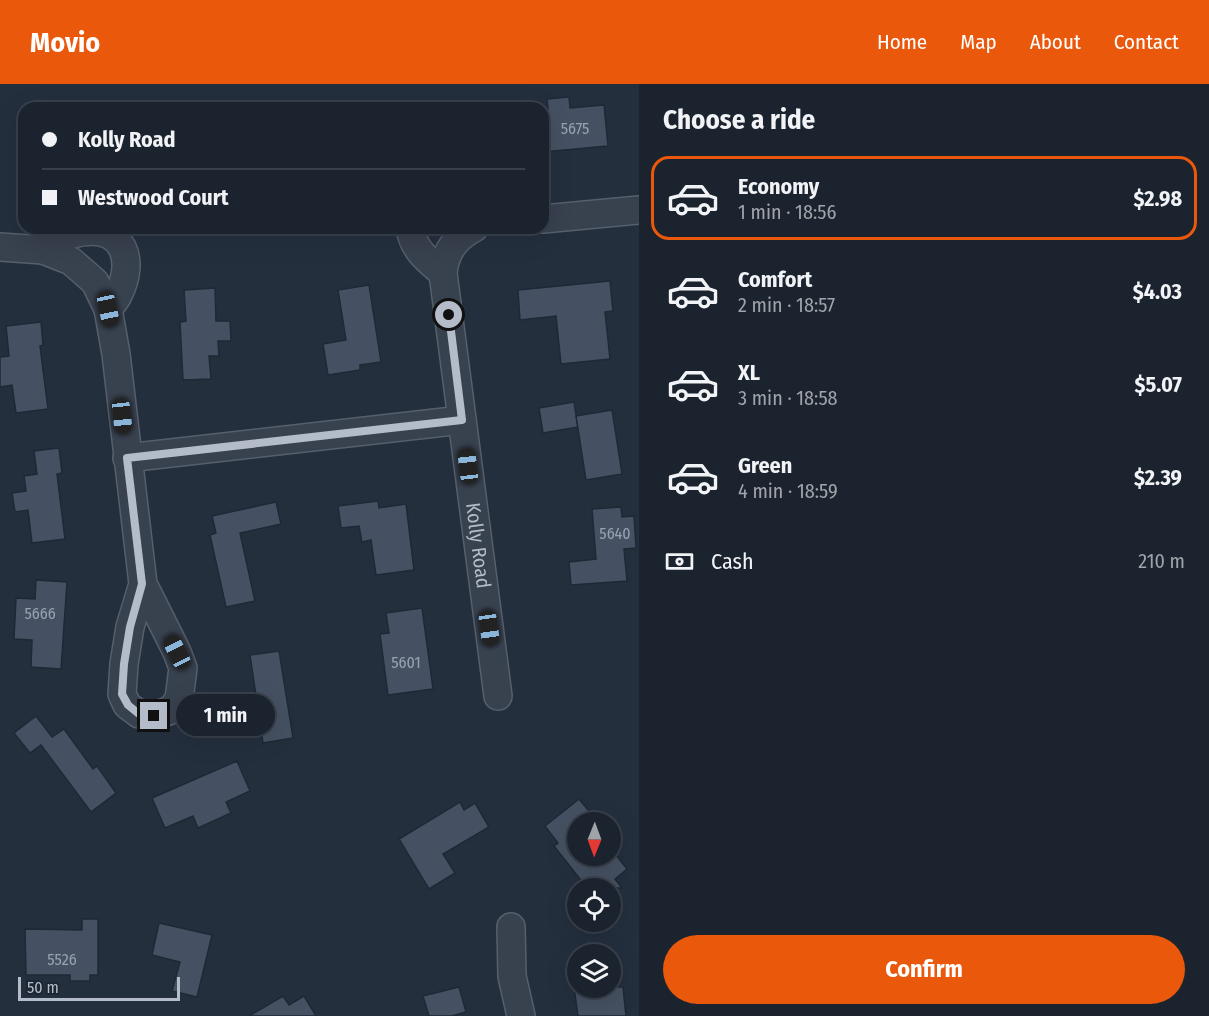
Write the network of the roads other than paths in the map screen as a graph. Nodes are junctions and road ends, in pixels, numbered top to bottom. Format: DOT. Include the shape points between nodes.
graph roads {
  1 [pos="639,210"];
  2 [pos="549,218"];
  3 [pos="74,234"];
  4 [pos="107,234"];
  5 [pos="412,234"];
  6 [pos="465,234"];
  7 [pos="0,247"];
  8 [pos="43,250"];
  9 [pos="444,273"];
  10 [pos="108,309"];
  11 [pos="462,420"];
  12 [pos="127,458"];
  13 [pos="142,584"];
  14 [pos="498,696"];
  15 [pos="511,927"];
  16 [pos="521,1016"];
  1 -- 2 [label="street"];
  3 -- 8 [label="street"];
  4 -- 10 [label="street" via="121,244 127,265 119,294"];
  5 -- 9 [label="street" via="424,258"];
  6 -- 9 [label="street, Kolly Road" via="449,249"];
  7 -- 8 [label="street"];
  8 -- 10 [label="street" via="84,270 95,282"];
  9 -- 11 [label="street, Kolly Road"];
  10 -- 12 [label="street"];
  11 -- 12 [label="street"];
  11 -- 14 [label="street, Kolly Road"];
  12 -- 13 [label="street"];
  15 -- 16 [label="street" via="512,976"];
}
